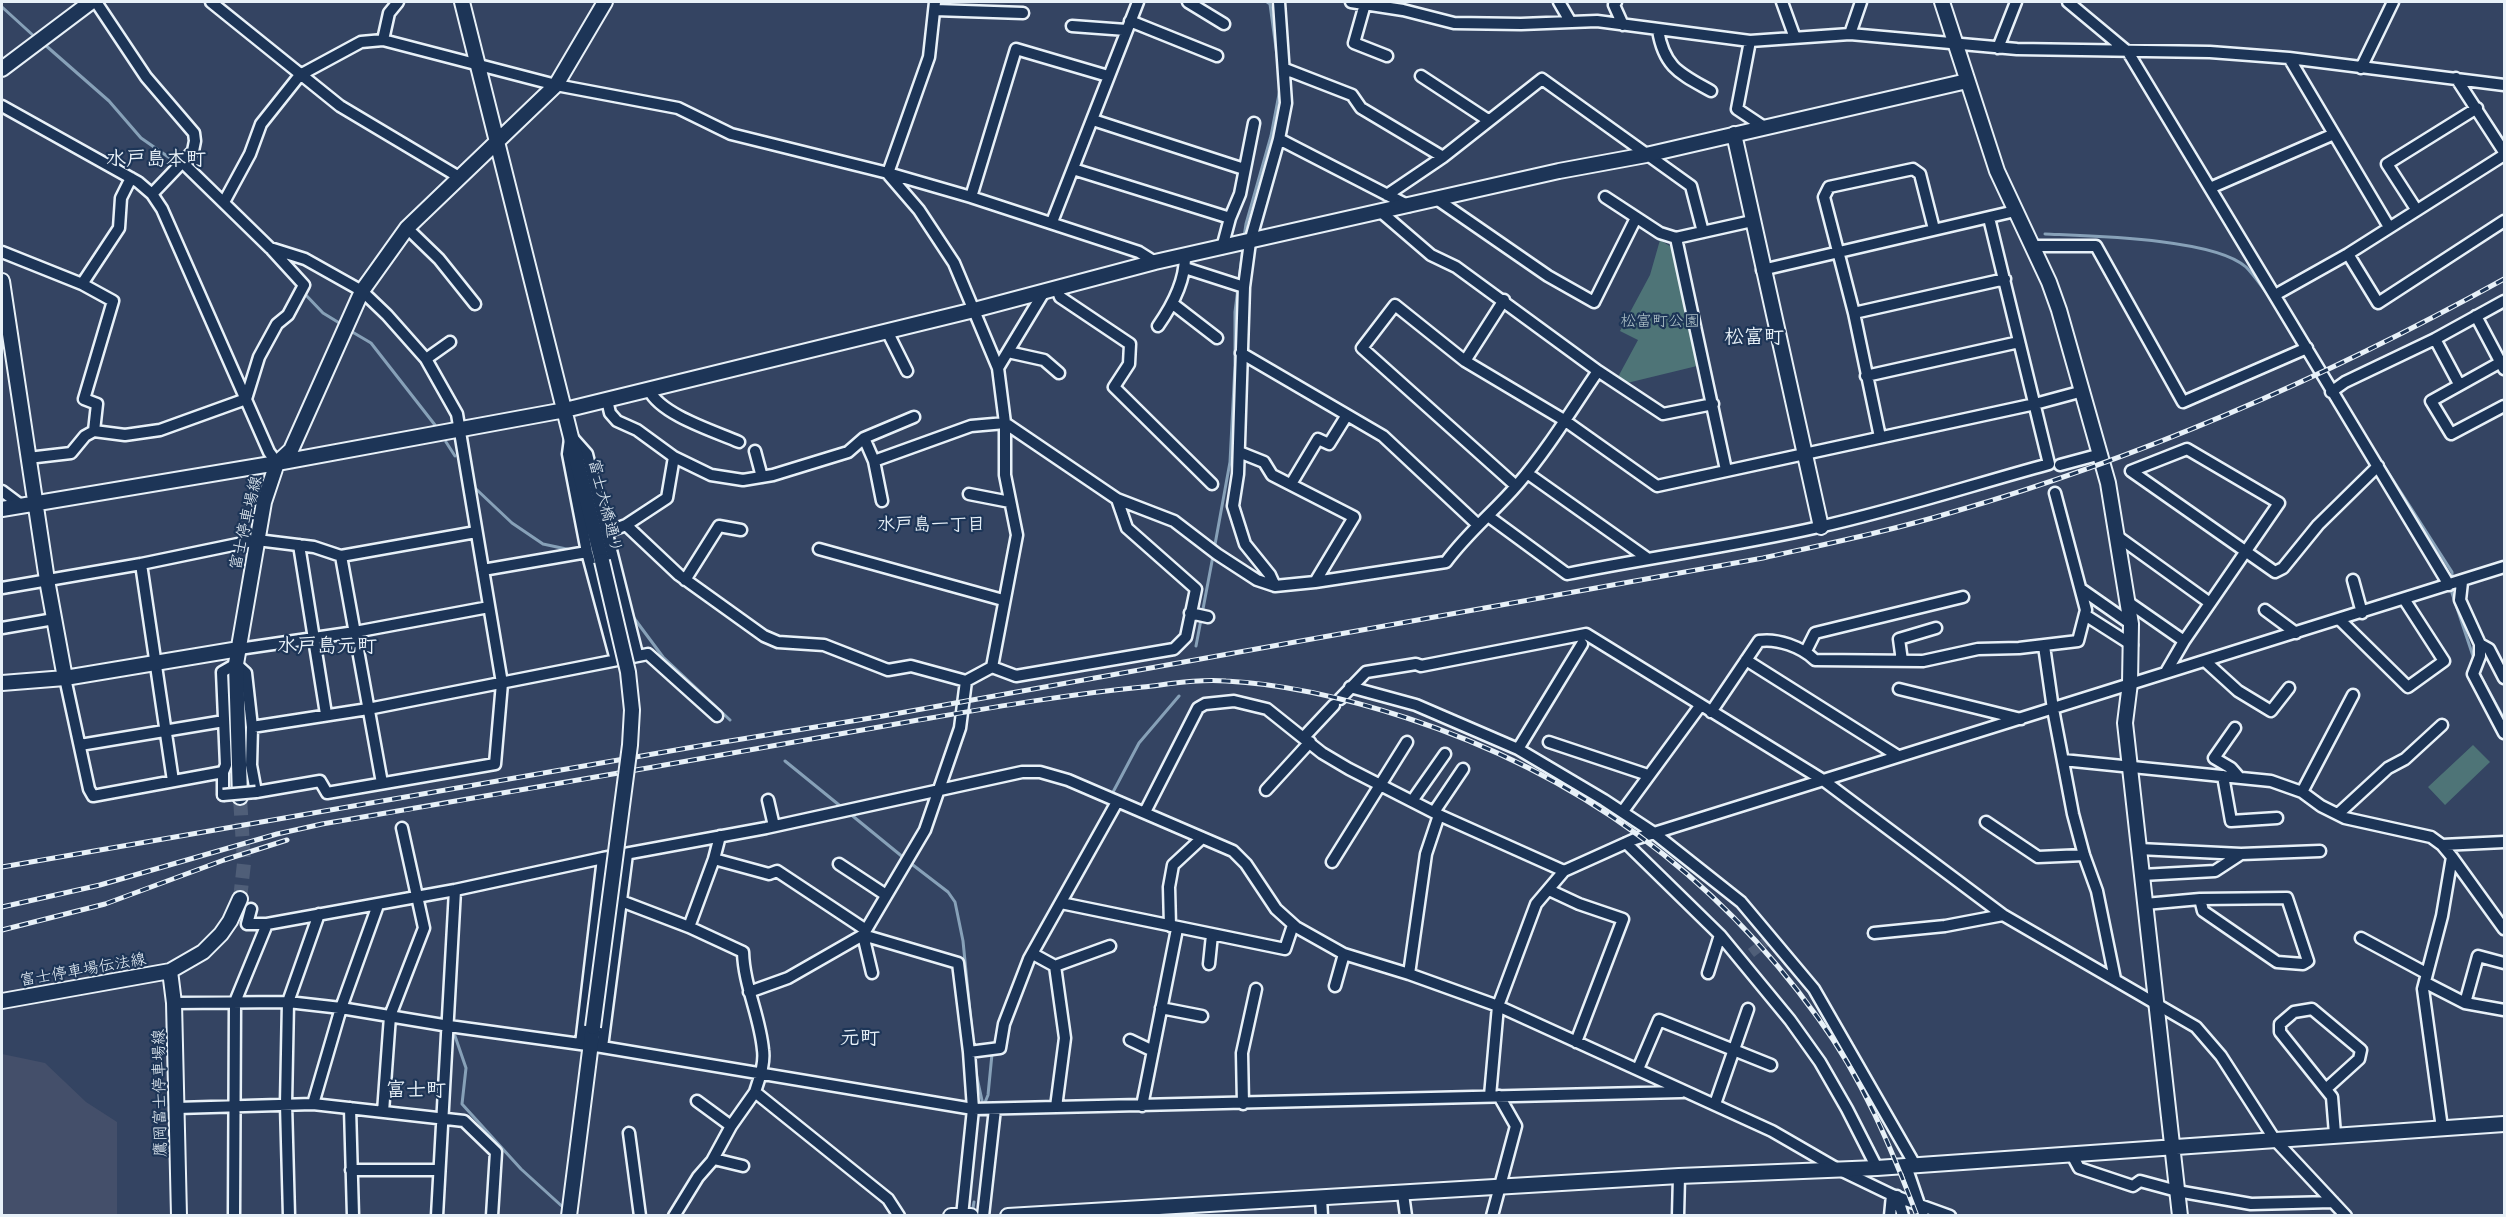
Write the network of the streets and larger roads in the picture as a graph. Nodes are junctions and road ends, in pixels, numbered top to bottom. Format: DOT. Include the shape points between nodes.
graph roads {
  1 [pos="91,2"];
  2 [pos="96,2"];
  3 [pos="212,2"];
  4 [pos="398,2"];
  5 [pos="462,2"];
  6 [pos="605,2"];
  7 [pos="1138,2"];
  8 [pos="1188,2"];
  9 [pos="1280,2"];
  10 [pos="1352,2"];
  11 [pos="1559,2"];
  12 [pos="1616,2"];
  13 [pos="1782,2"];
  14 [pos="1862,2"];
  15 [pos="2016,2"];
  16 [pos="2068,2"];
  17 [pos="2393,2"];
  18 [pos="1365,4"];
  19 [pos="1946,5"];
  20 [pos="935,6"];
  21 [pos="1404,6"];
  22 [pos="1023,13"];
  23 [pos="1570,21"];
  24 [pos="1224,24"];
  25 [pos="1623,25"];
  26 [pos="1072,26"];
  27 [pos="1128,26"];
  28 [pos="1658,30"];
  29 [pos="1850,34"];
  30 [pos="1795,38"];
  31 [pos="383,40"];
  32 [pos="1750,40"];
  33 [pos="1956,45"];
  34 [pos="1998,48"];
  35 [pos="2128,52"];
  36 [pos="1217,56"];
  37 [pos="1387,57"];
  38 [pos="2289,58"];
  39 [pos="479,64"];
  40 [pos="2361,68"];
  41 [pos="2,69"];
  42 [pos="1286,69"];
  43 [pos="300,75"];
  44 [pos="1108,76"];
  45 [pos="1421,76"];
  46 [pos="2456,78"];
  47 [pos="1967,81"];
  48 [pos="556,85"];
  49 [pos="2505,85"];
  50 [pos="1711,91"];
  51 [pos="2,106"];
  52 [pos="2477,108"];
  53 [pos="1093,120"];
  54 [pos="1488,120"];
  55 [pos="1254,123"];
  56 [pos="1764,127"];
  57 [pos="1734,134"];
  58 [pos="2334,134"];
  59 [pos="1280,139"];
  60 [pos="498,141"];
  61 [pos="2505,154"];
  62 [pos="1646,155"];
  63 [pos="1443,157"];
  64 [pos="183,163"];
  65 [pos="1073,169"];
  66 [pos="1244,169"];
  67 [pos="888,173"];
  68 [pos="459,177"];
  69 [pos="131,178"];
  70 [pos="2210,188"];
  71 [pos="152,194"];
  72 [pos="1387,195"];
  73 [pos="971,197"];
  74 [pos="1605,197"];
  75 [pos="1438,200"];
  76 [pos="224,202"];
  77 [pos="1409,206"];
  78 [pos="2416,209"];
  79 [pos="2015,211"];
  80 [pos="1381,212"];
  81 [pos="1230,218"];
  82 [pos="1636,218"];
  83 [pos="1989,219"];
  84 [pos="1752,221"];
  85 [pos="2505,221"];
  86 [pos="1052,222"];
  87 [pos="2389,227"];
  88 [pos="406,228"];
  89 [pos="1934,229"];
  90 [pos="1703,232"];
  91 [pos="1676,238"];
  92 [pos="1238,244"];
  93 [pos="2032,246"];
  94 [pos="270,248"];
  95 [pos="1838,251"];
  96 [pos="2,252"];
  97 [pos="2348,254"];
  98 [pos="1155,262"];
  99 [pos="1185,262"];
  100 [pos="1762,270"];
  101 [pos="2005,279"];
  102 [pos="2,281"];
  103 [pos="82,284"];
  104 [pos="1242,286"];
  105 [pos="1051,290"];
  106 [pos="362,291"];
  107 [pos="2275,295"];
  108 [pos="1504,300"];
  109 [pos="2505,301"];
  110 [pos="475,304"];
  111 [pos="1173,304"];
  112 [pos="974,310"];
  113 [pos="1854,313"];
  114 [pos="2476,316"];
  115 [pos="5,323"];
  116 [pos="1158,326"];
  117 [pos="887,331"];
  118 [pos="1217,338"];
  119 [pos="2435,339"];
  120 [pos="450,342"];
  121 [pos="2019,342"];
  122 [pos="2307,348"];
  123 [pos="1008,352"];
  124 [pos="1241,353"];
  125 [pos="426,359"];
  126 [pos="1465,361"];
  127 [pos="2503,365"];
  128 [pos="998,368"];
  129 [pos="907,371"];
  130 [pos="1599,371"];
  131 [pos="1059,374"];
  132 [pos="1866,376"];
  133 [pos="2459,384"];
  134 [pos="649,390"];
  135 [pos="2083,391"];
  136 [pos="2331,392"];
  137 [pos="246,399"];
  138 [pos="607,400"];
  139 [pos="1713,404"];
  140 [pos="2035,404"];
  141 [pos="2505,406"];
  142 [pos="565,410"];
  143 [pos="1347,415"];
  144 [pos="914,417"];
  145 [pos="1564,420"];
  146 [pos="1005,423"];
  147 [pos="460,430"];
  148 [pos="94,431"];
  149 [pos="571,436"];
  150 [pos="1880,437"];
  151 [pos="864,438"];
  152 [pos="739,442"];
  153 [pos="755,451"];
  154 [pos="1239,452"];
  155 [pos="1803,454"];
  156 [pos="2101,454"];
  157 [pos="674,457"];
  158 [pos="28,458"];
  159 [pos="874,461"];
  160 [pos="278,463"];
  161 [pos="2060,465"];
  162 [pos="2378,466"];
  163 [pos="1726,470"];
  164 [pos="1527,473"];
  165 [pos="762,477"];
  166 [pos="1212,484"];
  167 [pos="1291,484"];
  168 [pos="1516,486"];
  169 [pos="2,491"];
  170 [pos="969,494"];
  171 [pos="2055,494"];
  172 [pos="1117,499"];
  173 [pos="882,501"];
  174 [pos="1010,502"];
  175 [pos="28,505"];
  176 [pos="2,509"];
  177 [pos="1488,516"];
  178 [pos="1477,524"];
  179 [pos="626,525"];
  180 [pos="1821,527"];
  181 [pos="741,530"];
  182 [pos="476,532"];
  183 [pos="607,532"];
  184 [pos="2117,536"];
  185 [pos="257,540"];
  186 [pos="299,545"];
  187 [pos="819,549"];
  188 [pos="587,552"];
  189 [pos="2247,552"];
  190 [pos="341,556"];
  191 [pos="1647,558"];
  192 [pos="141,564"];
  193 [pos="2505,567"];
  194 [pos="483,570"];
  195 [pos="47,580"];
  196 [pos="685,580"];
  197 [pos="2353,580"];
  198 [pos="1315,582"];
  199 [pos="2462,582"];
  200 [pos="2449,585"];
  201 [pos="1275,586"];
  202 [pos="2,588"];
  203 [pos="2081,589"];
  204 [pos="1963,597"];
  205 [pos="2404,599"];
  206 [pos="1003,600"];
  207 [pos="2127,602"];
  208 [pos="2210,603"];
  209 [pos="489,607"];
  210 [pos="2265,610"];
  211 [pos="2362,613"];
  212 [pos="2085,615"];
  213 [pos="54,619"];
  214 [pos="2340,620"];
  215 [pos="2131,624"];
  216 [pos="2,628"];
  217 [pos="1936,628"];
  218 [pos="355,632"];
  219 [pos="2296,633"];
  220 [pos="312,638"];
  221 [pos="2184,641"];
  222 [pos="1582,644"];
  223 [pos="2480,644"];
  224 [pos="2044,645"];
  225 [pos="2132,645"];
  226 [pos="239,649"];
  227 [pos="1806,651"];
  228 [pos="637,654"];
  229 [pos="616,660"];
  230 [pos="1746,660"];
  231 [pos="1902,661"];
  232 [pos="2205,661"];
  233 [pos="154,663"];
  234 [pos="236,664"];
  235 [pos="992,667"];
  236 [pos="2166,672"];
  237 [pos="65,678"];
  238 [pos="2505,678"];
  239 [pos="966,681"];
  240 [pos="2,683"];
  241 [pos="502,683"];
  242 [pos="2130,683"];
  243 [pos="1350,687"];
  244 [pos="2289,688"];
  245 [pos="1899,689"];
  246 [pos="2353,695"];
  247 [pos="1700,706"];
  248 [pos="368,709"];
  249 [pos="2053,709"];
  250 [pos="1711,712"];
  251 [pos="326,714"];
  252 [pos="717,716"];
  253 [pos="2021,719"];
  254 [pos="224,721"];
  255 [pos="2442,724"];
  256 [pos="252,728"];
  257 [pos="2235,728"];
  258 [pos="166,731"];
  259 [pos="2505,733"];
  260 [pos="1307,740"];
  261 [pos="1407,742"];
  262 [pos="1549,742"];
  263 [pos="80,746"];
  264 [pos="1518,749"];
  265 [pos="1445,754"];
  266 [pos="1898,756"];
  267 [pos="2064,759"];
  268 [pos="2130,766"];
  269 [pos="1463,769"];
  270 [pos="223,771"];
  271 [pos="1648,775"];
  272 [pos="2223,776"];
  273 [pos="2238,776"];
  274 [pos="1823,780"];
  275 [pos="173,781"];
  276 [pos="382,783"];
  277 [pos="1380,785"];
  278 [pos="1266,790"];
  279 [pos="939,791"];
  280 [pos="256,792"];
  281 [pos="2301,792"];
  282 [pos="240,797"];
  283 [pos="768,800"];
  284 [pos="1113,800"];
  285 [pos="1413,801"];
  286 [pos="1145,812"];
  287 [pos="1623,812"];
  288 [pos="1436,814"];
  289 [pos="2338,814"];
  290 [pos="2277,818"];
  291 [pos="1986,822"];
  292 [pos="774,826"];
  293 [pos="402,828"];
  294 [pos="1654,833"];
  295 [pos="720,836"];
  296 [pos="1201,838"];
  297 [pos="2505,842"];
  298 [pos="1626,843"];
  299 [pos="2442,845"];
  300 [pos="2139,849"];
  301 [pos="2320,851"];
  302 [pos="627,854"];
  303 [pos="2241,854"];
  304 [pos="2084,855"];
  305 [pos="2452,856"];
  306 [pos="603,858"];
  307 [pos="714,859"];
  308 [pos="1332,862"];
  309 [pos="839,864"];
  310 [pos="1564,871"];
  311 [pos="2142,875"];
  312 [pos="455,890"];
  313 [pos="1549,890"];
  314 [pos="886,895"];
  315 [pos="418,897"];
  316 [pos="2200,898"];
  317 [pos="240,899"];
  318 [pos="621,902"];
  319 [pos="1061,903"];
  320 [pos="2145,904"];
  321 [pos="378,905"];
  322 [pos="251,909"];
  323 [pos="319,914"];
  324 [pos="2003,915"];
  325 [pos="267,924"];
  326 [pos="1293,925"];
  327 [pos="688,927"];
  328 [pos="1174,927"];
  329 [pos="2505,929"];
  330 [pos="865,932"];
  331 [pos="1874,933"];
  332 [pos="1212,935"];
  333 [pos="1720,935"];
  334 [pos="2361,938"];
  335 [pos="1110,946"];
  336 [pos="1751,953"];
  337 [pos="1033,954"];
  338 [pos="1344,954"];
  339 [pos="1741,960"];
  340 [pos="2505,963"];
  341 [pos="1209,964"];
  342 [pos="1055,966"];
  343 [pos="170,971"];
  344 [pos="872,973"];
  345 [pos="1708,973"];
  346 [pos="1409,974"];
  347 [pos="2426,978"];
  348 [pos="2115,980"];
  349 [pos="1335,986"];
  350 [pos="1256,989"];
  351 [pos="749,992"];
  352 [pos="2,1001"];
  353 [pos="234,1002"];
  354 [pos="288,1002"];
  355 [pos="2156,1002"];
  356 [pos="174,1003"];
  357 [pos="2465,1003"];
  358 [pos="1498,1006"];
  359 [pos="341,1008"];
  360 [pos="1161,1008"];
  361 [pos="1748,1009"];
  362 [pos="2505,1010"];
  363 [pos="390,1016"];
  364 [pos="1202,1016"];
  365 [pos="449,1026"];
  366 [pos="1130,1040"];
  367 [pos="1576,1042"];
  368 [pos="591,1046"];
  369 [pos="1153,1051"];
  370 [pos="1732,1051"];
  371 [pos="969,1052"];
  372 [pos="1771,1065"];
  373 [pos="1638,1069"];
  374 [pos="761,1075"];
  375 [pos="2326,1088"];
  376 [pos="755,1092"];
  377 [pos="1684,1092"];
  378 [pos="1494,1096"];
  379 [pos="697,1101"];
  380 [pos="286,1104"];
  381 [pos="313,1104"];
  382 [pos="1243,1104"];
  383 [pos="1715,1104"];
  384 [pos="1142,1106"];
  385 [pos="177,1107"];
  386 [pos="234,1107"];
  387 [pos="1056,1107"];
  388 [pos="350,1108"];
  389 [pos="974,1109"];
  390 [pos="994,1109"];
  391 [pos="383,1112"];
  392 [pos="441,1119"];
  393 [pos="2505,1124"];
  394 [pos="731,1126"];
  395 [pos="2442,1128"];
  396 [pos="629,1133"];
  397 [pos="2335,1134"];
  398 [pos="2275,1140"];
  399 [pos="2172,1148"];
  400 [pos="2072,1155"];
  401 [pos="714,1158"];
  402 [pos="743,1166"];
  403 [pos="1910,1166"];
  404 [pos="1836,1168"];
  405 [pos="1877,1168"];
  406 [pos="351,1170"];
  407 [pos="438,1170"];
  408 [pos="1679,1176"];
  409 [pos="1500,1188"];
  410 [pos="2177,1191"];
  411 [pos="1403,1194"];
  412 [pos="1895,1196"];
  413 [pos="1321,1198"];
  414 [pos="2333,1202"];
  415 [pos="1224,1209"];
  416 [pos="1922,1211"];
  417 [pos="179,1215"];
  418 [pos="234,1215"];
  419 [pos="289,1215"];
  420 [pos="353,1215"];
  421 [pos="437,1215"];
  422 [pos="492,1215"];
  423 [pos="569,1215"];
  424 [pos="640,1215"];
  425 [pos="674,1215"];
  426 [pos="899,1215"];
  427 [pos="951,1215"];
  428 [pos="962,1215"];
  429 [pos="971,1215"];
  430 [pos="983,1215"];
  431 [pos="1008,1215"];
  432 [pos="1032,1215"];
  433 [pos="1322,1215"];
  434 [pos="1406,1215"];
  435 [pos="1492,1215"];
  436 [pos="1678,1215"];
  437 [pos="1890,1215"];
  438 [pos="1903,1215"];
  439 [pos="1950,1215"];
  440 [pos="2180,1215"];
  441 [pos="2346,1215"];
  1 -- 41 [label="street"];
  2 -- 64 [label="street" via="146,77 194,133 193,151"];
  3 -- 43 [label="street"];
  4 -- 31 [label="street" via="389,13"];
  5 -- 39 [label="street, 富士大橋通り"];
  6 -- 48 [label="street"];
  7 -- 27 [label="street"];
  8 -- 24 [label="street"];
  9 -- 42 [label="street"];
  10 -- 18 [label="street"];
  11 -- 23 [label="street"];
  12 -- 25 [label="street"];
  13 -- 30 [label="street"];
  14 -- 29 [label="street"];
  15 -- 34 [label="street"];
  16 -- 35 [label="street"];
  17 -- 40 [label="street"];
  18 -- 21 [label="street"];
  18 -- 37 [label="street" via="1354,43"];
  19 -- 33 [label="street"];
  20 -- 22 [label="street"];
  20 -- 67 [label="street" via="929,57"];
  21 -- 23 [label="street" via="1454,22"];
  23 -- 25 [label="street"];
  25 -- 28 [label="street"];
  26 -- 27 [label="street"];
  27 -- 36 [label="street"];
  27 -- 44 [label="street"];
  28 -- 32 [label="street"];
  28 -- 50 [label="street" via="1660,44 1675,70"];
  29 -- 30 [label="street"];
  29 -- 33 [label="street"];
  30 -- 32 [label="street"];
  31 -- 39 [label="street"];
  31 -- 43 [label="street" via="361,42"];
  32 -- 56 [label="street" via="1737,109"];
  33 -- 34 [label="street"];
  33 -- 47 [label="street"];
  34 -- 35 [label="street"];
  35 -- 38 [label="street" via="2210,52"];
  35 -- 70 [label="street"];
  38 -- 40 [label="street"];
  38 -- 58 [label="street"];
  39 -- 48 [label="street"];
  39 -- 60 [label="street, 富士大橋通り"];
  40 -- 46 [label="street"];
  42 -- 59 [label="street"];
  42 -- 63 [label="street" via="1352,95 1361,108"];
  43 -- 68 [label="street" via="340,106"];
  43 -- 76 [label="street" via="261,124"];
  44 -- 53 [label="street"];
  44 -- 73 [label="street" via="1016,49"];
  45 -- 54 [label="street"];
  46 -- 49 [label="street"];
  46 -- 52 [label="street"];
  47 -- 56 [label="street"];
  47 -- 79 [label="street" via="1997,171"];
  48 -- 60 [label="street"];
  48 -- 67 [label="street" via="678,108 731,134"];
  51 -- 69 [label="street"];
  52 -- 61 [label="street"];
  52 -- 78 [label="street" via="2387,164"];
  53 -- 65 [label="street"];
  53 -- 66 [label="street"];
  54 -- 62 [label="street" via="1542,79"];
  54 -- 63 [label="street"];
  55 -- 66 [label="street"];
  56 -- 57 [label="street"];
  57 -- 62 [label="street"];
  57 -- 84 [label="street"];
  58 -- 70 [label="street"];
  58 -- 87 [label="street"];
  59 -- 72 [label="street"];
  59 -- 92 [label="street"];
  60 -- 68 [label="street"];
  60 -- 142 [label="street, 富士大橋通り"];
  61 -- 78 [label="street"];
  62 -- 75 [label="street"];
  62 -- 90 [label="street" via="1691,186"];
  63 -- 72 [label="street"];
  64 -- 71 [label="street"];
  64 -- 76 [label="street"];
  65 -- 81 [label="street"];
  65 -- 86 [label="street"];
  66 -- 81 [label="street" via="1240,194"];
  67 -- 73 [label="street"];
  67 -- 112 [label="street" via="919,210 954,263"];
  68 -- 88 [label="street"];
  69 -- 71 [label="street"];
  69 -- 103 [label="street" via="121,198 119,228"];
  70 -- 107 [label="street"];
  71 -- 137 [label="street" via="183,251"];
  72 -- 77 [label="street"];
  73 -- 86 [label="street"];
  74 -- 82 [label="street"];
  75 -- 77 [label="street"];
  75 -- 82 [label="street" via="1548,276 1594,302"];
  76 -- 94 [label="street"];
  77 -- 80 [label="street"];
  78 -- 87 [label="street"];
  79 -- 83 [label="street"];
  79 -- 93 [label="street"];
  80 -- 92 [label="street"];
  80 -- 108 [label="street" via="1431,255"];
  81 -- 92 [label="street"];
  82 -- 91 [label="street"];
  83 -- 89 [label="street"];
  83 -- 101 [label="street"];
  84 -- 90 [label="street"];
  84 -- 100 [label="street"];
  85 -- 97 [label="street" via="2378,303"];
  86 -- 98 [label="street" via="1138,252"];
  87 -- 97 [label="street"];
  88 -- 106 [label="street"];
  88 -- 110 [label="street" via="439,259"];
  89 -- 95 [label="street"];
  89 -- 95 [label="street" via="1920,174 1913,169 1848,183 1829,188 1824,197"];
  90 -- 91 [label="street"];
  91 -- 139 [label="street"];
  92 -- 99 [label="street"];
  92 -- 104 [label="street"];
  93 -- 122 [label="street" via="2096,246 2182,402"];
  93 -- 135 [label="street" via="2059,310"];
  94 -- 106 [label="street" via="305,259"];
  94 -- 137 [label="street" via="304,285 259,357"];
  95 -- 100 [label="street"];
  95 -- 113 [label="street"];
  96 -- 103 [label="street"];
  97 -- 107 [label="street"];
  98 -- 99 [label="street"];
  98 -- 105 [label="street"];
  99 -- 104 [label="street"];
  99 -- 111 [label="street"];
  100 -- 155 [label="street"];
  101 -- 113 [label="street"];
  101 -- 121 [label="street"];
  102 -- 115 [label="street"];
  103 -- 148 [label="street" via="113,301 84,399 97,404"];
  104 -- 124 [label="street"];
  105 -- 112 [label="street"];
  105 -- 123 [label="street"];
  105 -- 166 [label="street" via="1130,344 1129,364 1114,387"];
  106 -- 125 [label="street"];
  106 -- 160 [label="street" via="291,450"];
  107 -- 122 [label="street"];
  108 -- 126 [label="street"];
  108 -- 130 [label="street"];
  109 -- 114 [label="street"];
  111 -- 116 [label="street"];
  111 -- 118 [label="street"];
  112 -- 117 [label="street"];
  112 -- 128 [label="street"];
  113 -- 132 [label="street"];
  114 -- 119 [label="street"];
  114 -- 127 [label="street"];
  115 -- 158 [label="street"];
  117 -- 129 [label="street"];
  117 -- 134 [label="street"];
  119 -- 133 [label="street"];
  119 -- 136 [label="street"];
  120 -- 125 [label="street"];
  121 -- 132 [label="street"];
  121 -- 140 [label="street"];
  122 -- 136 [label="street"];
  123 -- 128 [label="street"];
  123 -- 131 [label="street" via="1044,360"];
  124 -- 143 [label="street"];
  124 -- 154 [label="street"];
  125 -- 147 [label="street" via="457,414"];
  126 -- 145 [label="street"];
  126 -- 168 [label="street" via="1395,305 1362,348"];
  127 -- 133 [label="street"];
  128 -- 146 [label="street"];
  130 -- 139 [label="street" via="1663,414"];
  130 -- 145 [label="street"];
  132 -- 150 [label="street"];
  133 -- 141 [label="street" via="2431,401 2451,434"];
  134 -- 138 [label="street"];
  134 -- 152 [label="street" via="654,400 683,417"];
  135 -- 140 [label="street"];
  135 -- 156 [label="street"];
  136 -- 162 [label="street"];
  137 -- 148 [label="street" via="160,430 125,435"];
  137 -- 160 [label="street" via="268,452"];
  138 -- 142 [label="street"];
  138 -- 157 [label="street" via="617,421 638,430"];
  139 -- 163 [label="street"];
  140 -- 150 [label="street"];
  140 -- 180 [label="street" via="2049,464"];
  142 -- 147 [label="street"];
  142 -- 149 [label="street, 富士大橋通り"];
  143 -- 167 [label="street" via="1329,444 1318,439"];
  143 -- 178 [label="street" via="1383,436"];
  144 -- 151 [label="street"];
  145 -- 163 [label="street" via="1657,486"];
  145 -- 164 [label="street"];
  146 -- 159 [label="street" via="971,426"];
  146 -- 172 [label="street"];
  146 -- 174 [label="street" via="1005,475"];
  147 -- 160 [label="street"];
  147 -- 182 [label="street"];
  148 -- 158 [label="street" via="71,453"];
  149 -- 183 [label="street" via="586,453"];
  149 -- 188 [label="street" via="568,454"];
  149 -- 368 [label="street, 富士大橋通り, bridge" via="632,700 630,745"];
  150 -- 155 [label="street"];
  151 -- 159 [label="street"];
  151 -- 165 [label="street" via="849,452"];
  153 -- 165 [label="street"];
  154 -- 167 [label="street" via="1264,462 1272,475"];
  154 -- 201 [label="street" via="1233,506 1245,544"];
  155 -- 163 [label="street"];
  155 -- 180 [label="street"];
  156 -- 161 [label="street"];
  156 -- 184 [label="street"];
  157 -- 165 [label="street" via="711,475 743,480"];
  157 -- 179 [label="street" via="667,498"];
  158 -- 175 [label="street"];
  159 -- 173 [label="street"];
  160 -- 175 [label="street, 富士停車場線"];
  160 -- 185 [label="street, 富士停車場線" via="264,502"];
  162 -- 189 [label="street" via="2318,525 2283,568 2275,572"];
  162 -- 200 [label="street"];
  164 -- 168 [label="street"];
  164 -- 191 [label="street"];
  167 -- 198 [label="street" via="1354,517"];
  168 -- 177 [label="street"];
  169 -- 175 [label="street"];
  170 -- 174 [label="street"];
  171 -- 203 [label="street"];
  172 -- 201 [label="street" via="1174,521 1217,555 1257,580"];
  172 -- 235 [label="street" via="1126,528 1196,589 1200,615 1186,637 1174,649 1016,676"];
  174 -- 206 [label="street" via="1017,535"];
  175 -- 176 [label="street, 富士停車場線"];
  175 -- 195 [label="street"];
  177 -- 178 [label="street"];
  177 -- 191 [label="street" via="1567,574"];
  178 -- 198 [label="street" via="1446,562"];
  179 -- 183 [label="street"];
  179 -- 196 [label="street"];
  180 -- 191 [label="street" via="1711,550"];
  181 -- 196 [label="street" via="719,526"];
  182 -- 190 [label="street"];
  182 -- 194 [label="street"];
  183 -- 228 [label="street"];
  184 -- 207 [label="street"];
  184 -- 208 [label="street"];
  185 -- 186 [label="street"];
  185 -- 192 [label="street"];
  185 -- 226 [label="street, 富士停車場線"];
  186 -- 190 [label="street"];
  186 -- 220 [label="street"];
  187 -- 206 [label="street"];
  188 -- 194 [label="street"];
  188 -- 229 [label="street"];
  189 -- 189 [label="street" via="2150,485 2131,471 2187,449 2279,503"];
  189 -- 208 [label="street"];
  190 -- 218 [label="street"];
  192 -- 195 [label="street"];
  192 -- 233 [label="street"];
  193 -- 199 [label="street"];
  194 -- 209 [label="street"];
  195 -- 202 [label="street"];
  195 -- 213 [label="street"];
  196 -- 239 [label="street" via="778,642 824,645 888,670 911,666"];
  197 -- 211 [label="street"];
  198 -- 201 [label="street"];
  199 -- 200 [label="street"];
  199 -- 223 [label="street" via="2460,600"];
  200 -- 205 [label="street"];
  203 -- 212 [label="street"];
  203 -- 215 [label="street"];
  204 -- 227 [label="street" via="1815,633"];
  205 -- 211 [label="street"];
  205 -- 214 [label="street" via="2444,661 2408,687"];
  206 -- 235 [label="street"];
  207 -- 215 [label="street"];
  207 -- 221 [label="street"];
  208 -- 221 [label="street"];
  209 -- 218 [label="street"];
  209 -- 241 [label="street"];
  210 -- 219 [label="street"];
  211 -- 214 [label="street"];
  212 -- 224 [label="street" via="2078,641"];
  212 -- 225 [label="street"];
  213 -- 216 [label="street"];
  213 -- 237 [label="street"];
  214 -- 219 [label="street"];
  215 -- 225 [label="street"];
  217 -- 231 [label="street" via="1899,639"];
  218 -- 220 [label="street"];
  218 -- 248 [label="street"];
  219 -- 232 [label="street"];
  220 -- 226 [label="street"];
  220 -- 251 [label="street"];
  221 -- 236 [label="street"];
  222 -- 264 [label="street"];
  223 -- 238 [label="street" via="2489,649"];
  223 -- 259 [label="street" via="2473,674"];
  224 -- 231 [label="street" via="1978,649 1923,661"];
  224 -- 249 [label="street"];
  225 -- 242 [label="street"];
  226 -- 233 [label="street"];
  226 -- 234 [label="street, 富士停車場線"];
  227 -- 230 [label="street" via="1759,641"];
  227 -- 231 [label="street" via="1815,660"];
  228 -- 229 [label="street"];
  228 -- 252 [label="street" via="648,654"];
  229 -- 241 [label="street"];
  230 -- 250 [label="street"];
  230 -- 266 [label="street"];
  232 -- 236 [label="street"];
  232 -- 244 [label="street" via="2238,691 2271,711"];
  233 -- 237 [label="street"];
  233 -- 258 [label="street"];
  234 -- 254 [label="street" via="222,672"];
  234 -- 256 [label="street" via="246,673"];
  234 -- 282 [label="street, 富士停車場線"];
  235 -- 239 [label="street"];
  236 -- 242 [label="street"];
  237 -- 240 [label="street"];
  237 -- 263 [label="street"];
  239 -- 279 [label="street" via="960,728"];
  241 -- 248 [label="street"];
  241 -- 276 [label="street" via="495,764"];
  242 -- 249 [label="street"];
  242 -- 268 [label="street" via="2126,723"];
  243 -- 247 [label="street" via="1366,672 1421,666 1586,634"];
  243 -- 260 [label="street"];
  243 -- 264 [label="street" via="1416,705"];
  245 -- 253 [label="street"];
  246 -- 281 [label="street"];
  247 -- 250 [label="street"];
  247 -- 271 [label="street"];
  248 -- 251 [label="street"];
  248 -- 276 [label="street"];
  249 -- 253 [label="street"];
  249 -- 267 [label="street"];
  250 -- 274 [label="street"];
  251 -- 256 [label="street"];
  253 -- 266 [label="street"];
  254 -- 258 [label="street"];
  254 -- 270 [label="street"];
  255 -- 289 [label="street"];
  256 -- 280 [label="street" via="251,765"];
  257 -- 273 [label="street" via="2214,758"];
  258 -- 263 [label="street"];
  258 -- 275 [label="street"];
  260 -- 277 [label="street"];
  260 -- 278 [label="street"];
  260 -- 286 [label="street" via="1267,709 1234,701 1205,704 1198,708"];
  261 -- 277 [label="street"];
  262 -- 271 [label="street"];
  263 -- 275 [label="street" via="93,796"];
  264 -- 287 [label="street"];
  265 -- 285 [label="street"];
  266 -- 274 [label="street"];
  267 -- 268 [label="street"];
  267 -- 304 [label="street"];
  268 -- 272 [label="street"];
  268 -- 300 [label="street"];
  269 -- 288 [label="street"];
  270 -- 275 [label="street"];
  270 -- 280 [label="street, bridge" via="223,795"];
  271 -- 287 [label="street"];
  272 -- 273 [label="street"];
  272 -- 290 [label="street" via="2230,821"];
  273 -- 281 [label="street" via="2271,781"];
  274 -- 294 [label="street"];
  274 -- 324 [label="street"];
  276 -- 280 [label="street" via="327,793 320,781"];
  277 -- 285 [label="street"];
  277 -- 308 [label="street"];
  279 -- 284 [label="street" via="1022,772 1040,772"];
  279 -- 292 [label="street"];
  279 -- 314 [label="street" via="925,831"];
  281 -- 289 [label="street"];
  283 -- 292 [label="street"];
  284 -- 286 [label="street"];
  284 -- 319 [label="street"];
  285 -- 288 [label="street"];
  286 -- 296 [label="street"];
  287 -- 294 [label="street"];
  288 -- 310 [label="street"];
  288 -- 346 [label="street" via="1426,854"];
  289 -- 299 [label="street" via="2431,837"];
  291 -- 304 [label="street" via="2038,857"];
  292 -- 295 [label="street"];
  293 -- 315 [label="street"];
  294 -- 298 [label="street"];
  294 -- 403 [label="street" via="1741,902 1814,988"];
  295 -- 302 [label="street"];
  295 -- 307 [label="street"];
  296 -- 326 [label="street" via="1233,851 1276,909"];
  296 -- 328 [label="street" via="1173,865 1169,887"];
  297 -- 299 [label="street"];
  298 -- 310 [label="street"];
  298 -- 333 [label="street"];
  299 -- 305 [label="street"];
  300 -- 303 [label="street"];
  300 -- 311 [label="street"];
  301 -- 303 [label="street"];
  302 -- 306 [label="street"];
  302 -- 318 [label="street"];
  303 -- 311 [label="street" via="2215,871"];
  304 -- 348 [label="street" via="2097,891"];
  305 -- 329 [label="street"];
  305 -- 347 [label="street"];
  306 -- 312 [label="street"];
  306 -- 368 [label="street"];
  307 -- 327 [label="street"];
  307 -- 330 [label="street" via="769,874 777,871"];
  309 -- 314 [label="street"];
  310 -- 313 [label="street"];
  311 -- 320 [label="street"];
  312 -- 315 [label="street"];
  312 -- 365 [label="street"];
  313 -- 358 [label="street" via="1536,904"];
  313 -- 367 [label="street" via="1623,919"];
  314 -- 330 [label="street"];
  315 -- 321 [label="street"];
  315 -- 363 [label="street" via="424,928"];
  316 -- 316 [label="street" via="2287,898 2308,961 2277,962 2203,910"];
  316 -- 320 [label="street"];
  317 -- 343 [label="street" via="221,934 203,952"];
  318 -- 327 [label="street"];
  318 -- 368 [label="street"];
  319 -- 328 [label="street"];
  319 -- 337 [label="street"];
  320 -- 355 [label="street"];
  321 -- 323 [label="street"];
  321 -- 359 [label="street"];
  322 -- 325 [label="street" via="246,924"];
  323 -- 325 [label="street"];
  323 -- 354 [label="street"];
  324 -- 331 [label="street"];
  324 -- 348 [label="street"];
  325 -- 353 [label="street"];
  326 -- 332 [label="street" via="1285,949"];
  326 -- 338 [label="street"];
  327 -- 351 [label="street" via="743,952"];
  328 -- 332 [label="street"];
  328 -- 360 [label="street"];
  330 -- 344 [label="street"];
  330 -- 351 [label="street" via="788,978"];
  330 -- 371 [label="street" via="958,963"];
  332 -- 341 [label="street"];
  333 -- 339 [label="street"];
  333 -- 345 [label="street"];
  334 -- 347 [label="street"];
  335 -- 342 [label="street"];
  336 -- 339 [label="street"];
  337 -- 342 [label="street"];
  337 -- 371 [label="street" via="1004,1024 1000,1048"];
  338 -- 346 [label="street"];
  338 -- 349 [label="street"];
  339 -- 405 [label="street" via="1820,1062"];
  340 -- 357 [label="street" via="2478,956"];
  342 -- 387 [label="street" via="1065,1038"];
  343 -- 352 [label="street, 富士停車場伝法線"];
  343 -- 356 [label="street, 鷹岡富士停車場線"];
  346 -- 358 [label="street"];
  347 -- 357 [label="street"];
  347 -- 395 [label="street" via="2423,988"];
  348 -- 355 [label="street"];
  350 -- 382 [label="street" via="1242,1053"];
  351 -- 374 [label="street" via="764,1051"];
  353 -- 354 [label="street"];
  353 -- 356 [label="street"];
  353 -- 386 [label="street"];
  354 -- 359 [label="street"];
  354 -- 380 [label="street"];
  355 -- 398 [label="street" via="2204,1033"];
  355 -- 399 [label="street"];
  356 -- 385 [label="street, 鷹岡富士停車場線"];
  357 -- 362 [label="street"];
  358 -- 367 [label="street"];
  358 -- 378 [label="street"];
  359 -- 363 [label="street"];
  359 -- 381 [label="street"];
  360 -- 364 [label="street"];
  360 -- 369 [label="street"];
  361 -- 370 [label="street"];
  363 -- 365 [label="street"];
  363 -- 391 [label="street"];
  365 -- 368 [label="street"];
  365 -- 392 [label="street"];
  366 -- 369 [label="street"];
  367 -- 373 [label="street"];
  368 -- 374 [label="street"];
  368 -- 423 [label="street, 富士大橋通り"];
  369 -- 384 [label="street"];
  370 -- 372 [label="street"];
  370 -- 373 [label="street" via="1659,1020"];
  370 -- 383 [label="street"];
  371 -- 389 [label="street"];
  373 -- 377 [label="street"];
  374 -- 376 [label="street"];
  374 -- 389 [label="street"];
  375 -- 375 [label="street" via="2280,1032 2280,1024 2294,1012 2312,1009 2361,1050 2359,1059"];
  375 -- 397 [label="street" via="2332,1096"];
  376 -- 394 [label="street"];
  376 -- 426 [label="street" via="888,1199"];
  377 -- 378 [label="street"];
  377 -- 383 [label="street"];
  378 -- 382 [label="street"];
  378 -- 409 [label="street" via="1516,1126"];
  379 -- 394 [label="street"];
  380 -- 381 [label="street"];
  380 -- 386 [label="street"];
  380 -- 419 [label="street"];
  381 -- 388 [label="street"];
  382 -- 384 [label="street"];
  383 -- 404 [label="street"];
  384 -- 387 [label="street"];
  385 -- 386 [label="street"];
  385 -- 417 [label="street, 鷹岡富士停車場線"];
  386 -- 418 [label="street"];
  387 -- 390 [label="street"];
  388 -- 391 [label="street"];
  388 -- 406 [label="street"];
  389 -- 390 [label="street"];
  389 -- 428 [label="street"];
  390 -- 430 [label="street"];
  391 -- 392 [label="street"];
  392 -- 407 [label="street"];
  392 -- 422 [label="street" via="464,1121 496,1152"];
  393 -- 395 [label="street"];
  394 -- 401 [label="street"];
  395 -- 397 [label="street"];
  396 -- 424 [label="street"];
  397 -- 398 [label="street"];
  398 -- 399 [label="street"];
  398 -- 414 [label="street"];
  399 -- 400 [label="street"];
  399 -- 410 [label="street"];
  400 -- 403 [label="street"];
  400 -- 410 [label="street" via="2079,1168 2133,1186 2140,1181"];
  401 -- 402 [label="street"];
  401 -- 425 [label="street"];
  403 -- 405 [label="street"];
  403 -- 416 [label="street"];
  404 -- 405 [label="street"];
  404 -- 408 [label="street"];
  404 -- 412 [label="street"];
  406 -- 407 [label="street"];
  406 -- 420 [label="street"];
  407 -- 421 [label="street"];
  408 -- 409 [label="street"];
  408 -- 436 [label="street"];
  409 -- 411 [label="street"];
  409 -- 435 [label="street"];
  410 -- 414 [label="street" via="2251,1203"];
  410 -- 440 [label="street"];
  411 -- 413 [label="street"];
  411 -- 434 [label="street"];
  412 -- 416 [label="street"];
  412 -- 437 [label="street"];
  412 -- 438 [label="street"];
  413 -- 415 [label="street"];
  413 -- 433 [label="street"];
  414 -- 441 [label="street"];
  415 -- 432 [label="street"];
  416 -- 439 [label="street"];
  427 -- 428 [label="street"];
  428 -- 429 [label="street"];
  431 -- 432 [label="street"];
}
